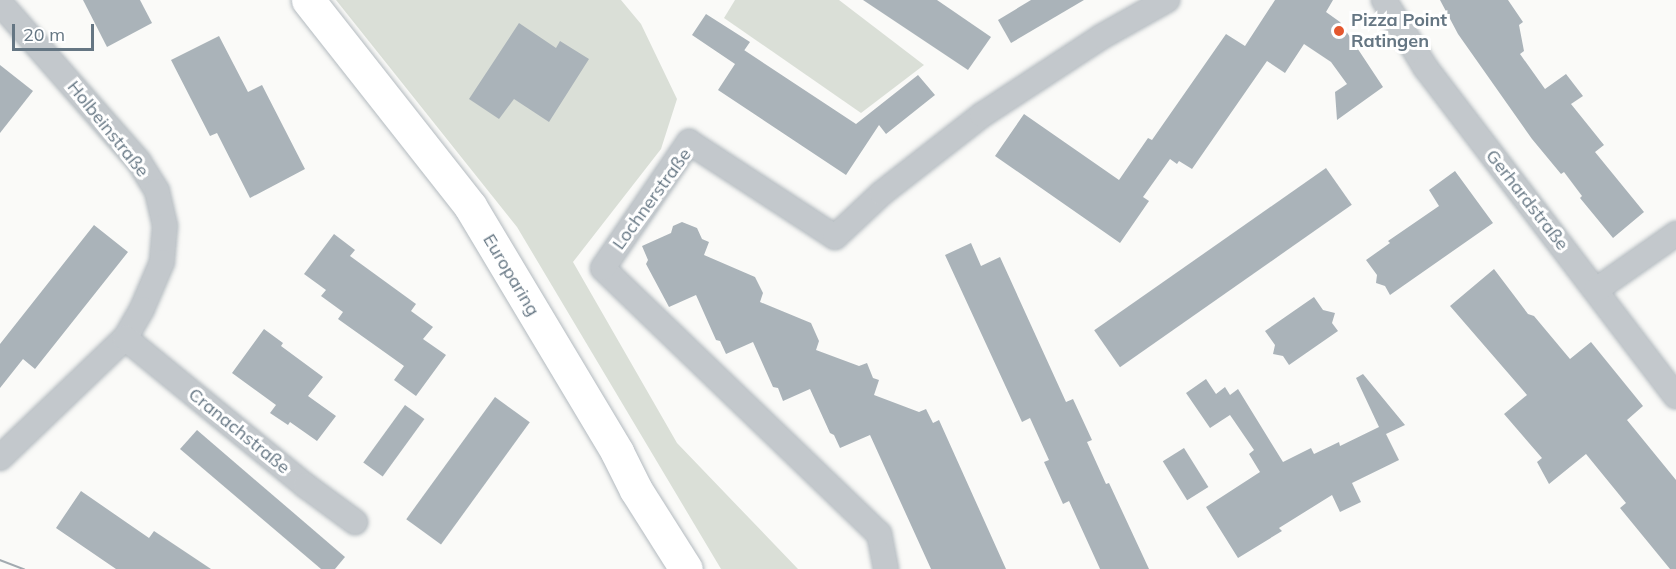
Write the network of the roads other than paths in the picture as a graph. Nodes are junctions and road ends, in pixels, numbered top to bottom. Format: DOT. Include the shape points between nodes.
graph roads {
  1 [pos="308,0"];
  2 [pos="1167,0"];
  3 [pos="1384,0"];
  4 [pos="0,3"];
  5 [pos="1676,234"];
  6 [pos="1596,290"];
  7 [pos="125,338"];
  8 [pos="1676,396"];
  9 [pos="0,458"];
  10 [pos="355,522"];
  11 [pos="686,569"];
  12 [pos="886,569"];
  1 -- 11 [label="main road, Europaring" via="470,206"];
  2 -- 12 [label="street, Lochnerstraße" via="1101,37 982,115 882,193 836,237 689,142 603,268 879,534"];
  3 -- 6 [label="street, Gerhardstraße" via="1425,67"];
  4 -- 7 [label="street, Holbeinstraße" via="139,162 157,191 165,226 162,262"];
  5 -- 6 [label="street"];
  6 -- 8 [label="street, Gerhardstraße"];
  7 -- 9 [label="street"];
  7 -- 10 [label="street, Cranachstraße"];
}
